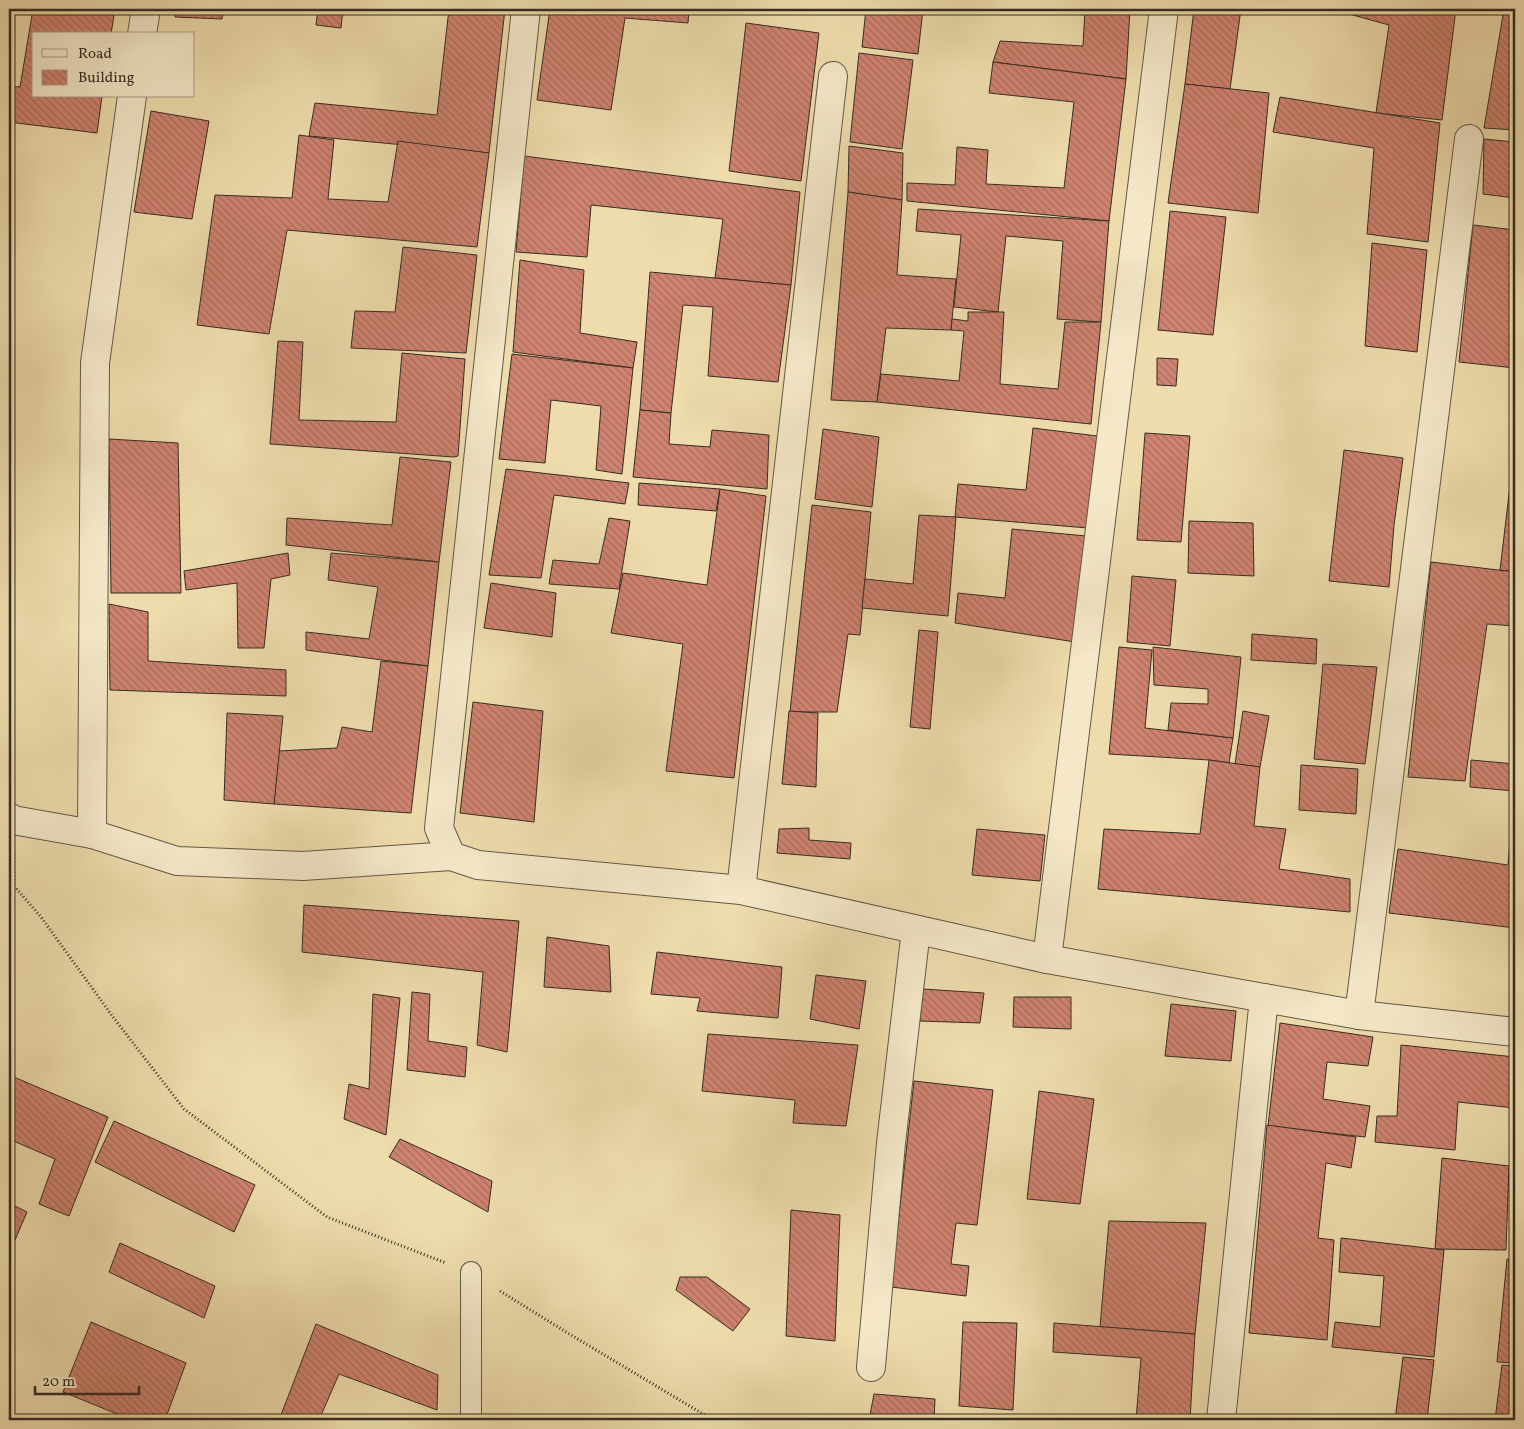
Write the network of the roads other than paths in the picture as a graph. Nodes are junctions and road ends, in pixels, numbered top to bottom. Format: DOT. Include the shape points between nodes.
graph roads {
  1 [pos="146,9"];
  2 [pos="526,9"];
  3 [pos="1164,9"];
  4 [pos="142,32"];
  5 [pos="833,76"];
  6 [pos="132,98"];
  7 [pos="1469,139"];
  8 [pos="11,818"];
  9 [pos="92,834"];
  10 [pos="451,856"];
  11 [pos="741,890"];
  12 [pos="916,930"];
  13 [pos="1047,959"];
  14 [pos="1264,998"];
  15 [pos="1359,1015"];
  16 [pos="1515,1032"];
  17 [pos="471,1272"];
  18 [pos="871,1367"];
  19 [pos="471,1420"];
  20 [pos="1221,1420"];
  1 -- 4 [label="street"];
  2 -- 10 [label="street" via="439,828"];
  3 -- 13 [label="street"];
  5 -- 11 [label="street"];
  6 -- 9 [label="street" via="95,363"];
  7 -- 15 [label="street"];
  8 -- 9 [label="street"];
  9 -- 10 [label="street" via="177,861 303,866"];
  10 -- 11 [label="street" via="478,865"];
  11 -- 12 [label="street"];
  12 -- 13 [label="street"];
  12 -- 18 [label="street" via="891,1143"];
  13 -- 14 [label="street"];
  14 -- 15 [label="street"];
  14 -- 20 [label="street"];
  15 -- 16 [label="street"];
  17 -- 19 [label="lane"];
}
